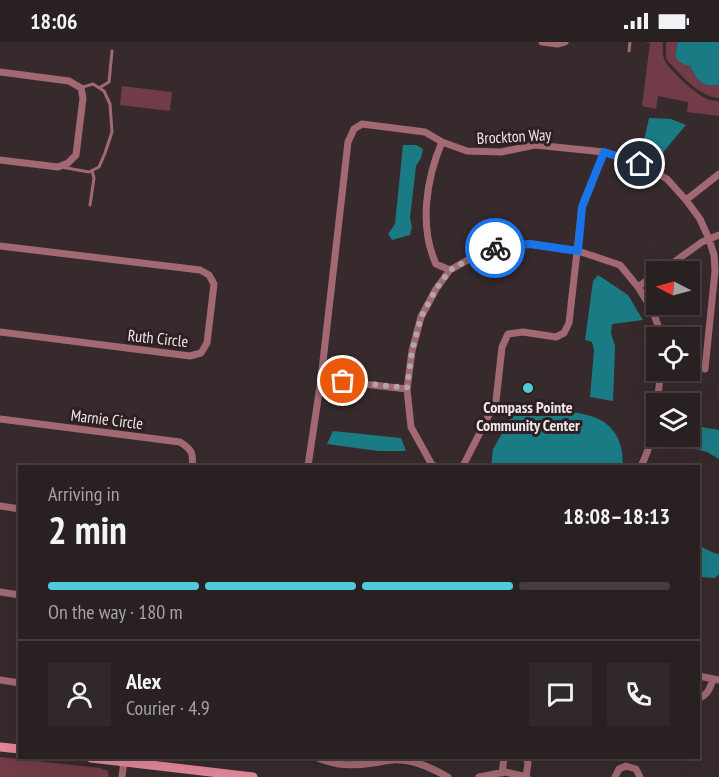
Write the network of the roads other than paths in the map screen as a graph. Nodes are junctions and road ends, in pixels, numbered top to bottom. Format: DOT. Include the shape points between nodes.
graph roads {
  1 [pos="542,42"];
  2 [pos="565,42"];
  3 [pos="630,42"];
  4 [pos="112,51"];
  5 [pos="628,51"];
  6 [pos="0,72"];
  7 [pos="81,88"];
  8 [pos="99,88"];
  9 [pos="442,142"];
  10 [pos="604,152"];
  11 [pos="0,160"];
  12 [pos="58,167"];
  13 [pos="92,171"];
  14 [pos="719,174"];
  15 [pos="686,200"];
  16 [pos="90,205"];
  17 [pos="719,235"];
  18 [pos="709,239"];
  19 [pos="719,243"];
  20 [pos="0,246"];
  21 [pos="578,251"];
  22 [pos="675,261"];
  23 [pos="450,270"];
  24 [pos="646,280"];
  25 [pos="638,286"];
  26 [pos="657,327"];
  27 [pos="0,332"];
  28 [pos="705,369"];
  29 [pos="321,379"];
  30 [pos="407,388"];
  31 [pos="0,419"];
  32 [pos="650,447"];
  33 [pos="192,465"];
  34 [pos="308,465"];
  35 [pos="432,465"];
  36 [pos="464,465"];
  37 [pos="642,465"];
  38 [pos="0,506"];
  39 [pos="18,509"];
  40 [pos="0,592"];
  41 [pos="18,595"];
  42 [pos="700,676"];
  43 [pos="0,680"];
  44 [pos="716,680"];
  45 [pos="18,682"];
  46 [pos="700,698"];
  47 [pos="0,747"];
  48 [pos="18,749"];
  49 [pos="102,759"];
  50 [pos="321,759"];
  51 [pos="389,759"];
  52 [pos="504,759"];
  53 [pos="526,759"];
  54 [pos="415,760"];
  55 [pos="124,761"];
  56 [pos="502,773"];
  57 [pos="122,777"];
  58 [pos="253,777"];
  59 [pos="448,777"];
  60 [pos="479,777"];
  61 [pos="526,777"];
  62 [pos="615,777"];
  63 [pos="640,777"];
  1 -- 2 [label="street"];
  3 -- 5 [label="lane"];
  4 -- 8 [label="lane" via="109,82"];
  6 -- 7 [label="street" via="69,81"];
  7 -- 8 [label="lane" via="93,84"];
  7 -- 12 [label="street" via="76,155"];
  8 -- 13 [label="lane" via="110,104 112,132 99,167"];
  9 -- 10 [label="street, Brockton Way" via="467,151 501,152 535,145"];
  9 -- 23 [label="street" via="430,176 426,225 429,249 436,264"];
  9 -- 29 [label="street, Brockton Way" via="425,132 362,124 354,129 348,142"];
  10 -- 15 [label="street, Brockton Way" via="640,164 667,179"];
  10 -- 21 [label="street" via="582,207"];
  11 -- 12 [label="street"];
  12 -- 13 [label="lane"];
  13 -- 16 [label="lane"];
  14 -- 15 [label="street"];
  15 -- 18 [label="street, Brockton Way"];
  17 -- 18 [label="street"];
  18 -- 19 [label="street"];
  18 -- 22 [label="street"];
  18 -- 28 [label="street, Brockton Way" via="715,271"];
  20 -- 27 [label="street, Ruth Circle" via="200,270 214,284 207,343 201,353 190,356"];
  21 -- 23 [label="street" via="530,244 489,248"];
  21 -- 25 [label="street" via="620,265"];
  21 -- 36 [label="street" via="569,323 564,333 556,337 508,334 502,348 496,401"];
  23 -- 30 [label="street" via="421,317"];
  24 -- 25 [label="street"];
  25 -- 26 [label="street" via="652,309"];
  29 -- 30 [label="street"];
  29 -- 34 [label="street, Brockton Way"];
  30 -- 35 [label="street" via="411,427"];
  31 -- 33 [label="street, Marnie Circle" via="180,442 193,457"];
  32 -- 37 [label="street"];
  38 -- 39 [label="street"];
  40 -- 41 [label="street"];
  42 -- 44 [label="street"];
  43 -- 45 [label="street"];
  44 -- 46 [label="street"];
  47 -- 48 [label="street"];
  49 -- 55 [label="street"];
  50 -- 51 [label="street" via="345,766"];
  51 -- 54 [label="street"];
  52 -- 56 [label="street"];
  53 -- 61 [label="street"];
  54 -- 59 [label="street"];
  55 -- 57 [label="street"];
  55 -- 58 [label="street"];
  56 -- 60 [label="street"];
  56 -- 61 [label="street"];
  62 -- 63 [label="street" via="619,769 628,766 636,769"];
}
